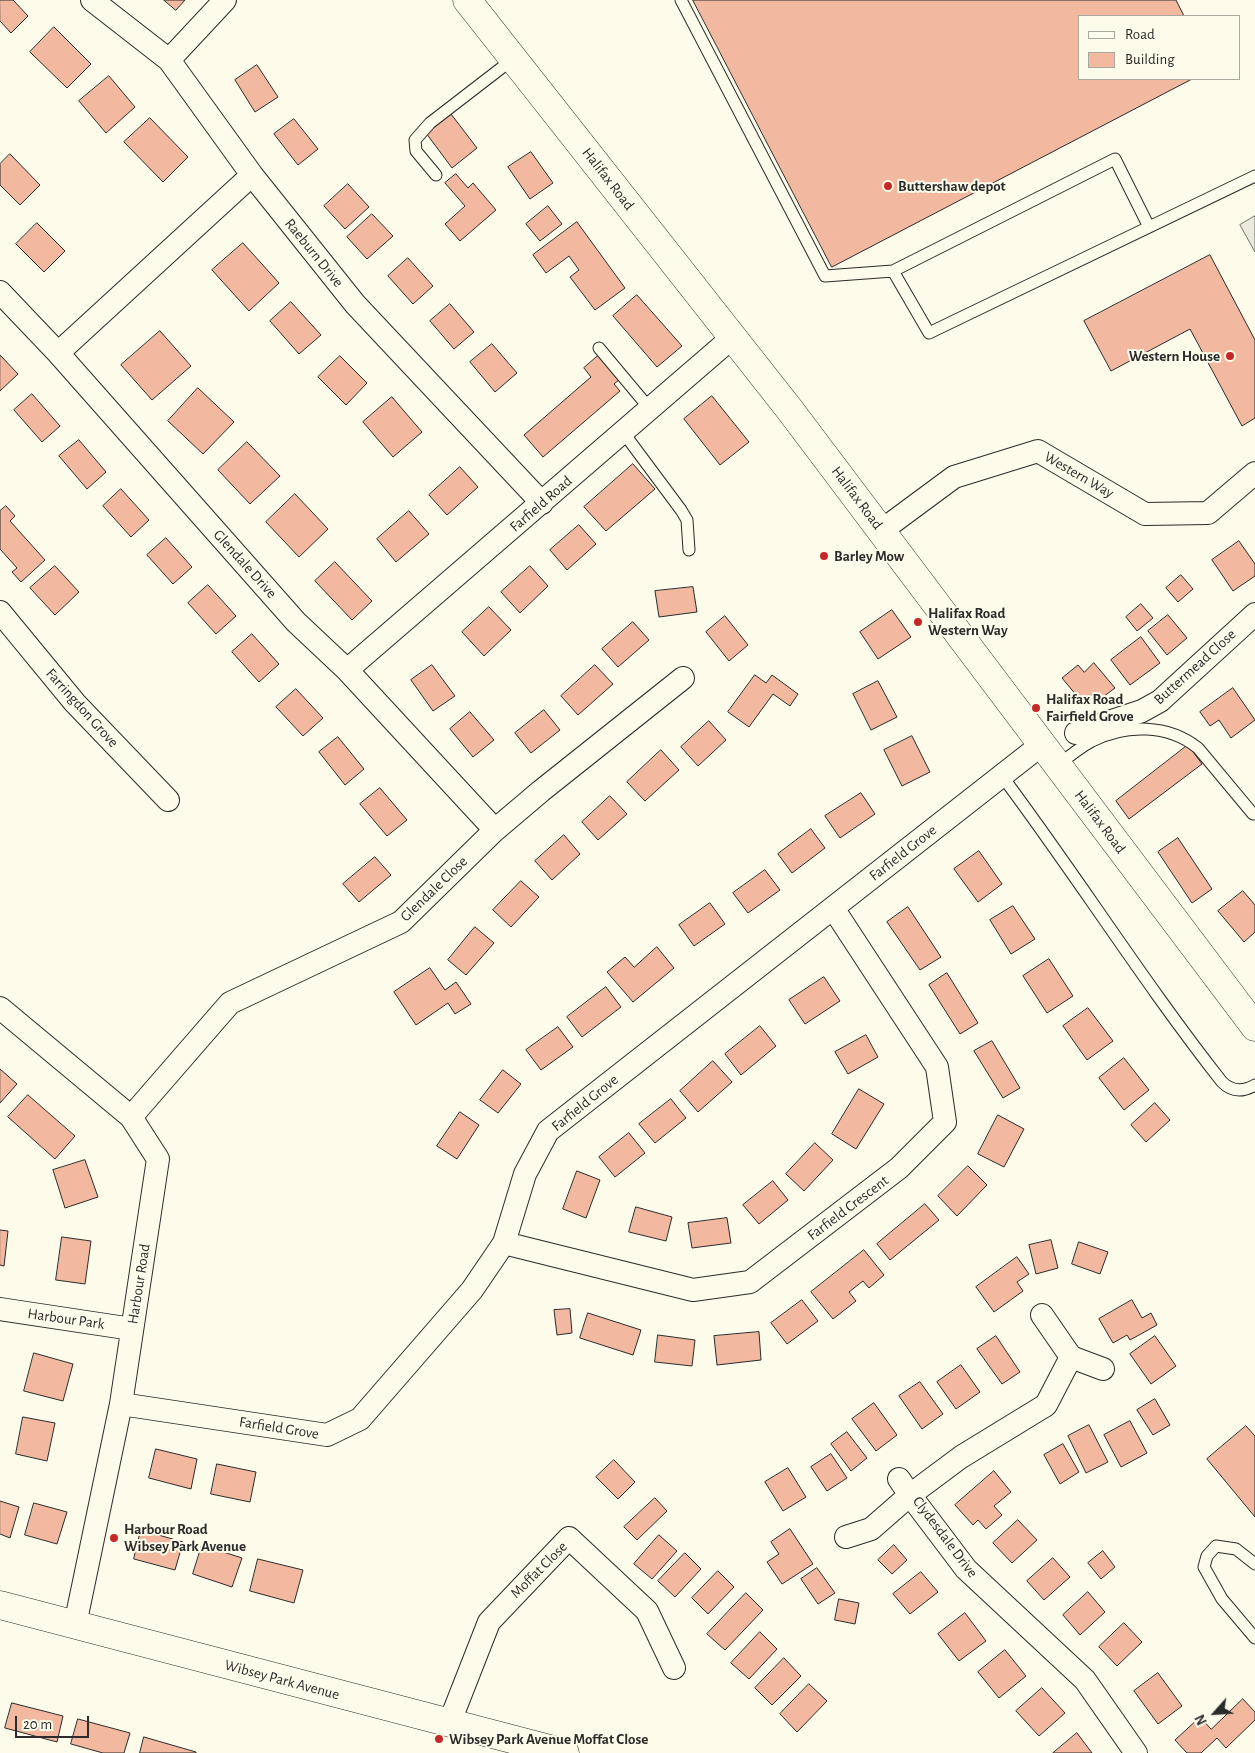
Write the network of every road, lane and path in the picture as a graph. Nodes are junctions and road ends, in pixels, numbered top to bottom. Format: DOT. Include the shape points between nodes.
graph roads {
  1 [pos="92,0"];
  2 [pos="225,0"];
  3 [pos="467,0"];
  4 [pos="681,0"];
  5 [pos="513,59"];
  6 [pos="168,60"];
  7 [pos="252,175"];
  8 [pos="436,175"];
  9 [pos="1255,176"];
  10 [pos="1148,227"];
  11 [pos="893,271"];
  12 [pos="0,292"];
  13 [pos="734,336"];
  14 [pos="599,348"];
  15 [pos="58,353"];
  16 [pos="650,409"];
  17 [pos="623,432"];
  18 [pos="1254,477"];
  19 [pos="542,503"];
  20 [pos="881,531"];
  21 [pos="689,550"];
  22 [pos="0,612"];
  23 [pos="1255,614"];
  24 [pos="347,670"];
  25 [pos="683,678"];
  26 [pos="1076,733"];
  27 [pos="1049,755"];
  28 [pos="1002,776"];
  29 [pos="168,800"];
  30 [pos="1253,814"];
  31 [pos="495,830"];
  32 [pos="833,908"];
  33 [pos="0,1008"];
  34 [pos="1255,1027"];
  35 [pos="1255,1085"];
  36 [pos="131,1117"];
  37 [pos="504,1243"];
  38 [pos="0,1309"];
  39 [pos="1042,1315"];
  40 [pos="132,1329"];
  41 [pos="1071,1357"];
  42 [pos="1103,1369"];
  43 [pos="121,1404"];
  44 [pos="904,1487"];
  45 [pos="846,1537"];
  46 [pos="1255,1564"];
  47 [pos="0,1605"];
  48 [pos="74,1625"];
  49 [pos="1255,1638"];
  50 [pos="674,1668"];
  51 [pos="449,1724"];
  52 [pos="565,1753"];
  53 [pos="1136,1753"];
  1 -- 6 [label="street, Raeburn Drive"];
  2 -- 6 [label="street"];
  3 -- 5 [label="main road, Halifax Road"];
  4 -- 11 [label="lane" via="825,276"];
  5 -- 8 [label="lane" via="430,123 415,140 416,150"];
  5 -- 13 [label="main road, Halifax Road"];
  6 -- 7 [label="street, Raeburn Drive"];
  7 -- 15 [label="street"];
  7 -- 19 [label="street, Raeburn Drive" via="355,304"];
  9 -- 10 [label="lane"];
  10 -- 11 [label="lane" via="929,333"];
  10 -- 11 [label="lane" via="1115,159"];
  12 -- 15 [label="street, Glendale Drive"];
  13 -- 16 [label="street, Farfield Road"];
  13 -- 20 [label="main road, Halifax Road"];
  14 -- 16 [label="lane"];
  15 -- 24 [label="street, Glendale Drive" via="296,622"];
  16 -- 17 [label="street, Farfield Road"];
  17 -- 19 [label="street, Farfield Road"];
  17 -- 21 [label="lane" via="687,520"];
  18 -- 20 [label="street, Western Way" via="1208,513 1145,514 1038,451 954,476"];
  19 -- 24 [label="street, Farfield Road"];
  20 -- 27 [label="main road, Halifax Road"];
  22 -- 29 [label="street, Farringdon Grove" via="75,703"];
  23 -- 26 [label="street, Buttermead Close" via="1160,701 1142,711"];
  24 -- 31 [label="street, Glendale Drive"];
  25 -- 31 [label="street, Glendale Close"];
  27 -- 28 [label="street, Farfield Grove"];
  27 -- 30 [label="lane" via="1112,734 1139,729 1169,732 1189,740 1198,748"];
  27 -- 34 [label="main road, Halifax Road"];
  28 -- 32 [label="street, Farfield Grove"];
  28 -- 35 [label="lane" via="1056,848 1179,1027 1222,1082 1229,1089 1245,1091"];
  31 -- 36 [label="street, Glendale Close" via="401,922 230,1003"];
  32 -- 37 [label="street, Farfield Grove" via="548,1131 525,1174"];
  32 -- 37 [label="street, Farfield Crescent" via="937,1067 945,1122 899,1168 750,1282 692,1290"];
  33 -- 36 [label="street, Harbour Road"];
  36 -- 40 [label="street, Harbour Road" via="158,1159"];
  37 -- 43 [label="street, Farfield Grove" via="472,1290 360,1419 327,1435"];
  38 -- 40 [label="street, Harbour Park"];
  39 -- 41 [label="street"];
  40 -- 43 [label="street, Harbour Road"];
  41 -- 42 [label="street"];
  41 -- 44 [label="street, Clydesdale Drive" via="1046,1405"];
  43 -- 48 [label="street, Harbour Road"];
  44 -- 45 [label="street" via="870,1529"];
  44 -- 53 [label="street, Clydesdale Drive" via="966,1569 1086,1680"];
  46 -- 49 [label="lane" via="1236,1549 1216,1546 1207,1556 1204,1567 1218,1593"];
  47 -- 48 [label="main road, Wibsey Park Avenue"];
  48 -- 51 [label="main road, Wibsey Park Avenue"];
  50 -- 51 [label="street, Moffat Close" via="647,1611 569,1538 489,1622"];
  51 -- 52 [label="main road, Wibsey Park Avenue"];
}
